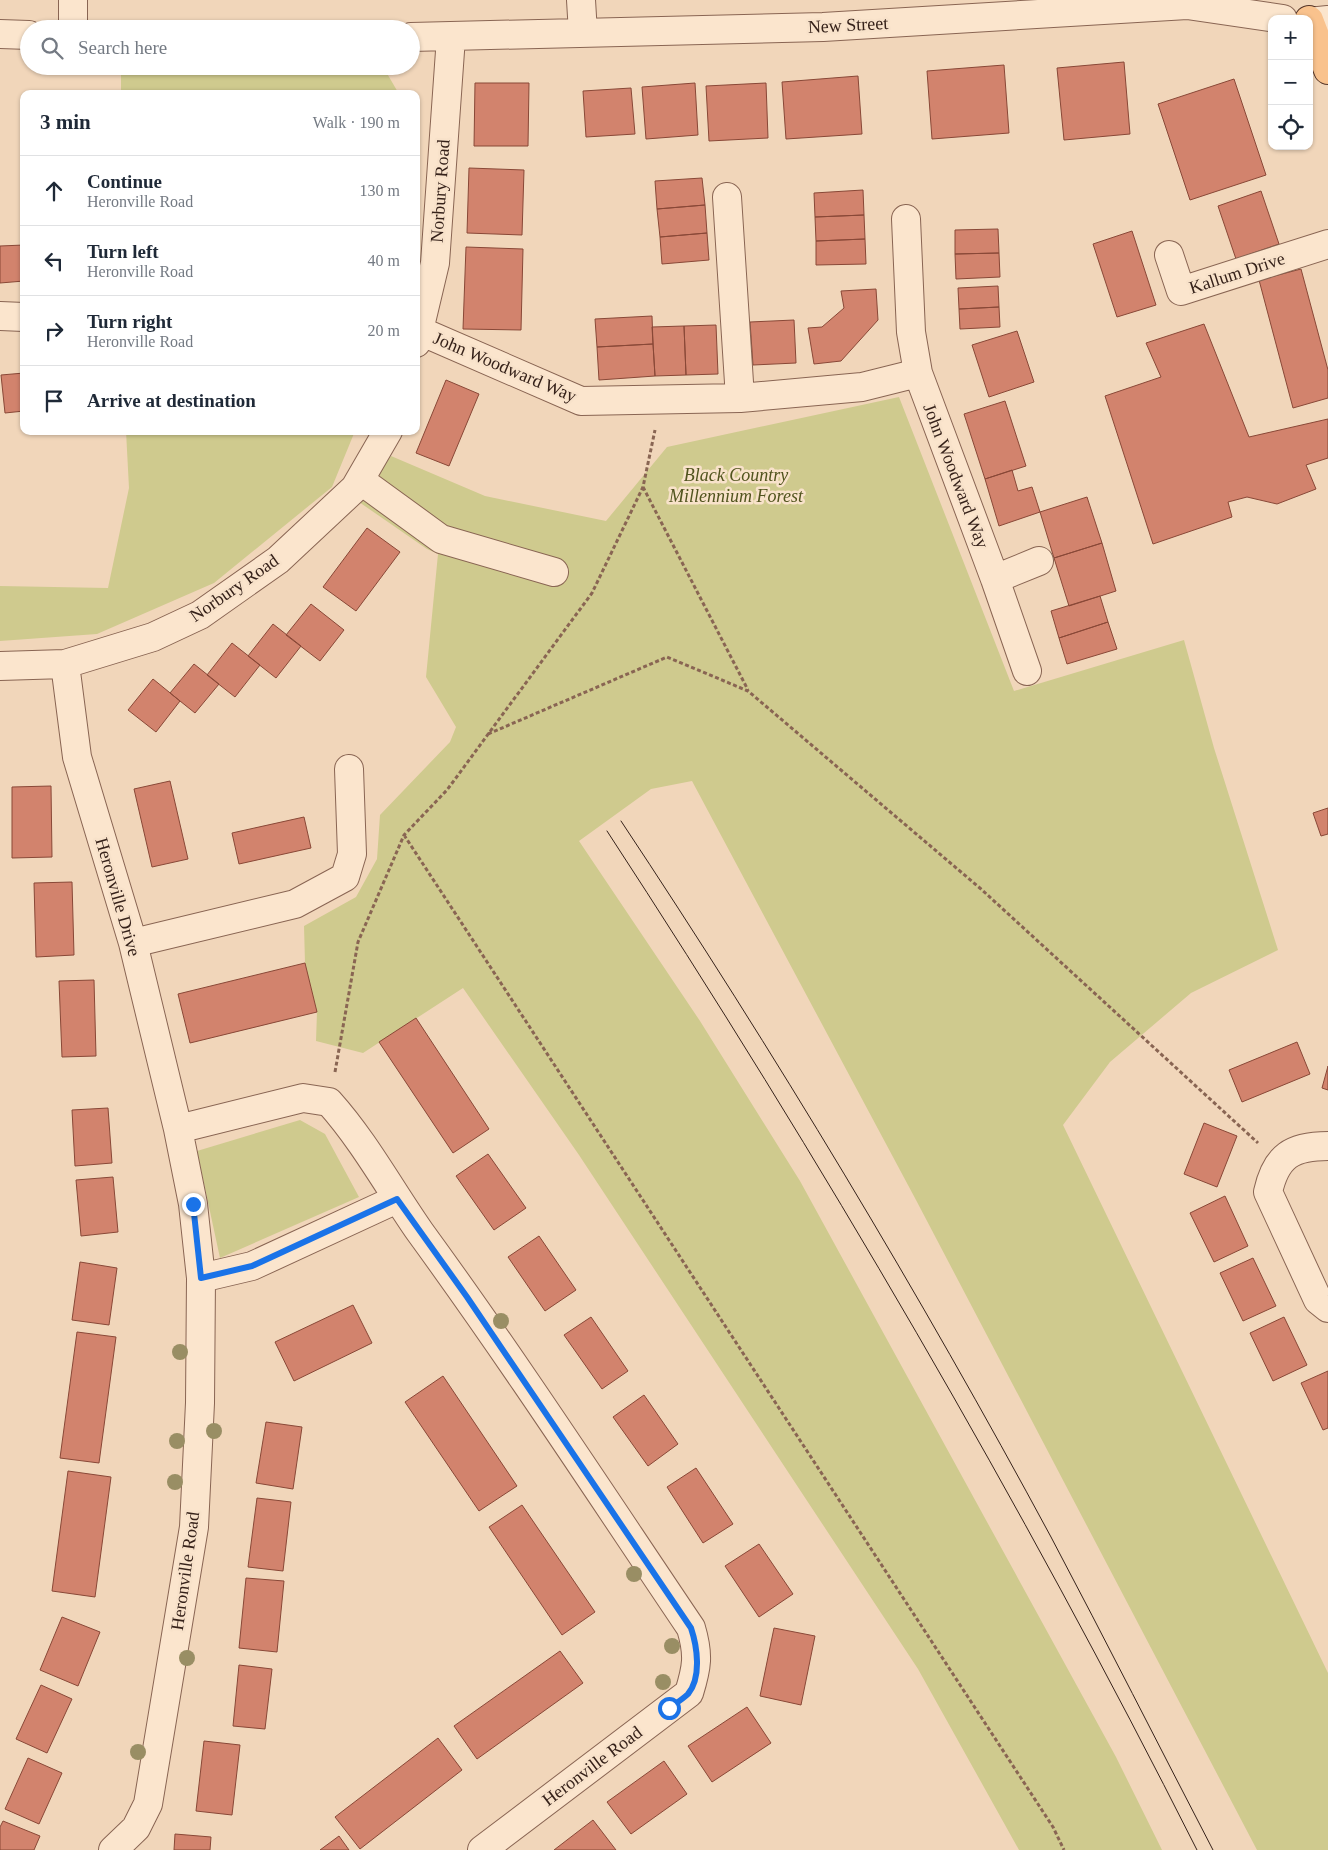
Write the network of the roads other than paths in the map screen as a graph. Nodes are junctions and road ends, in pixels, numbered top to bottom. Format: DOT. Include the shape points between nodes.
graph roads {
  1 [pos="73,0"];
  2 [pos="581,0"];
  3 [pos="1268,17"];
  4 [pos="73,20"];
  5 [pos="1313,23"];
  6 [pos="583,33"];
  7 [pos="0,34"];
  8 [pos="20,34"];
  9 [pos="420,37"];
  10 [pos="451,38"];
  11 [pos="1328,70"];
  12 [pos="727,197"];
  13 [pos="906,219"];
  14 [pos="1328,244"];
  15 [pos="1169,255"];
  16 [pos="0,316"];
  17 [pos="20,317"];
  18 [pos="420,328"];
  19 [pos="420,338"];
  20 [pos="918,373"];
  21 [pos="740,398"];
  22 [pos="386,435"];
  23 [pos="360,480"];
  24 [pos="1039,561"];
  25 [pos="554,572"];
  26 [pos="995,579"];
  27 [pos="65,664"];
  28 [pos="0,666"];
  29 [pos="1027,671"];
  30 [pos="349,769"];
  31 [pos="133,943"];
  32 [pos="178,1128"];
  33 [pos="1328,1146"];
  34 [pos="397,1199"];
  35 [pos="201,1278"];
  36 [pos="1328,1308"];
  37 [pos="113,1850"];
  38 [pos="482,1850"];
  1 -- 4 [label="street"];
  2 -- 6 [label="street"];
  3 -- 6 [label="street, New Street" via="1187,5 823,27"];
  5 -- 11 [label="main road"];
  6 -- 10 [label="street, New Street"];
  7 -- 8 [label="street"];
  9 -- 10 [label="street, New Street"];
  10 -- 18 [label="street, Norbury Road" via="435,263"];
  12 -- 21 [label="street"];
  13 -- 20 [label="street, John Woodward Way" via="911,332"];
  14 -- 15 [label="street, Kallum Drive" via="1181,291"];
  16 -- 17 [label="street"];
  19 -- 21 [label="street, John Woodward Way" via="581,400"];
  20 -- 21 [label="street, John Woodward Way" via="862,387"];
  20 -- 26 [label="street, John Woodward Way"];
  22 -- 23 [label="street, Norbury Road"];
  23 -- 25 [label="street" via="441,539"];
  23 -- 27 [label="street, Norbury Road" via="278,560 200,615 153,637"];
  24 -- 26 [label="street"];
  26 -- 29 [label="street, John Woodward Way"];
  27 -- 28 [label="street, Norbury Road"];
  27 -- 31 [label="street, Heronville Drive" via="77,757"];
  30 -- 31 [label="street" via="352,854 344,877 295,904"];
  31 -- 32 [label="street, Heronville Drive"];
  32 -- 34 [label="street, Heronville Road" via="303,1098 329,1102 346,1121"];
  32 -- 35 [label="street, Heronville Road" via="193,1204"];
  33 -- 36 [label="street" via="1304,1147 1286,1156 1272,1175 1268,1192 1318,1300"];
  34 -- 35 [label="street" via="252,1266"];
  34 -- 38 [label="street, Heronville Road" via="691,1628 698,1649 689,1693"];
  35 -- 37 [label="street, Heronville Road" via="200,1403 194,1527 148,1804 136,1828"];
}
